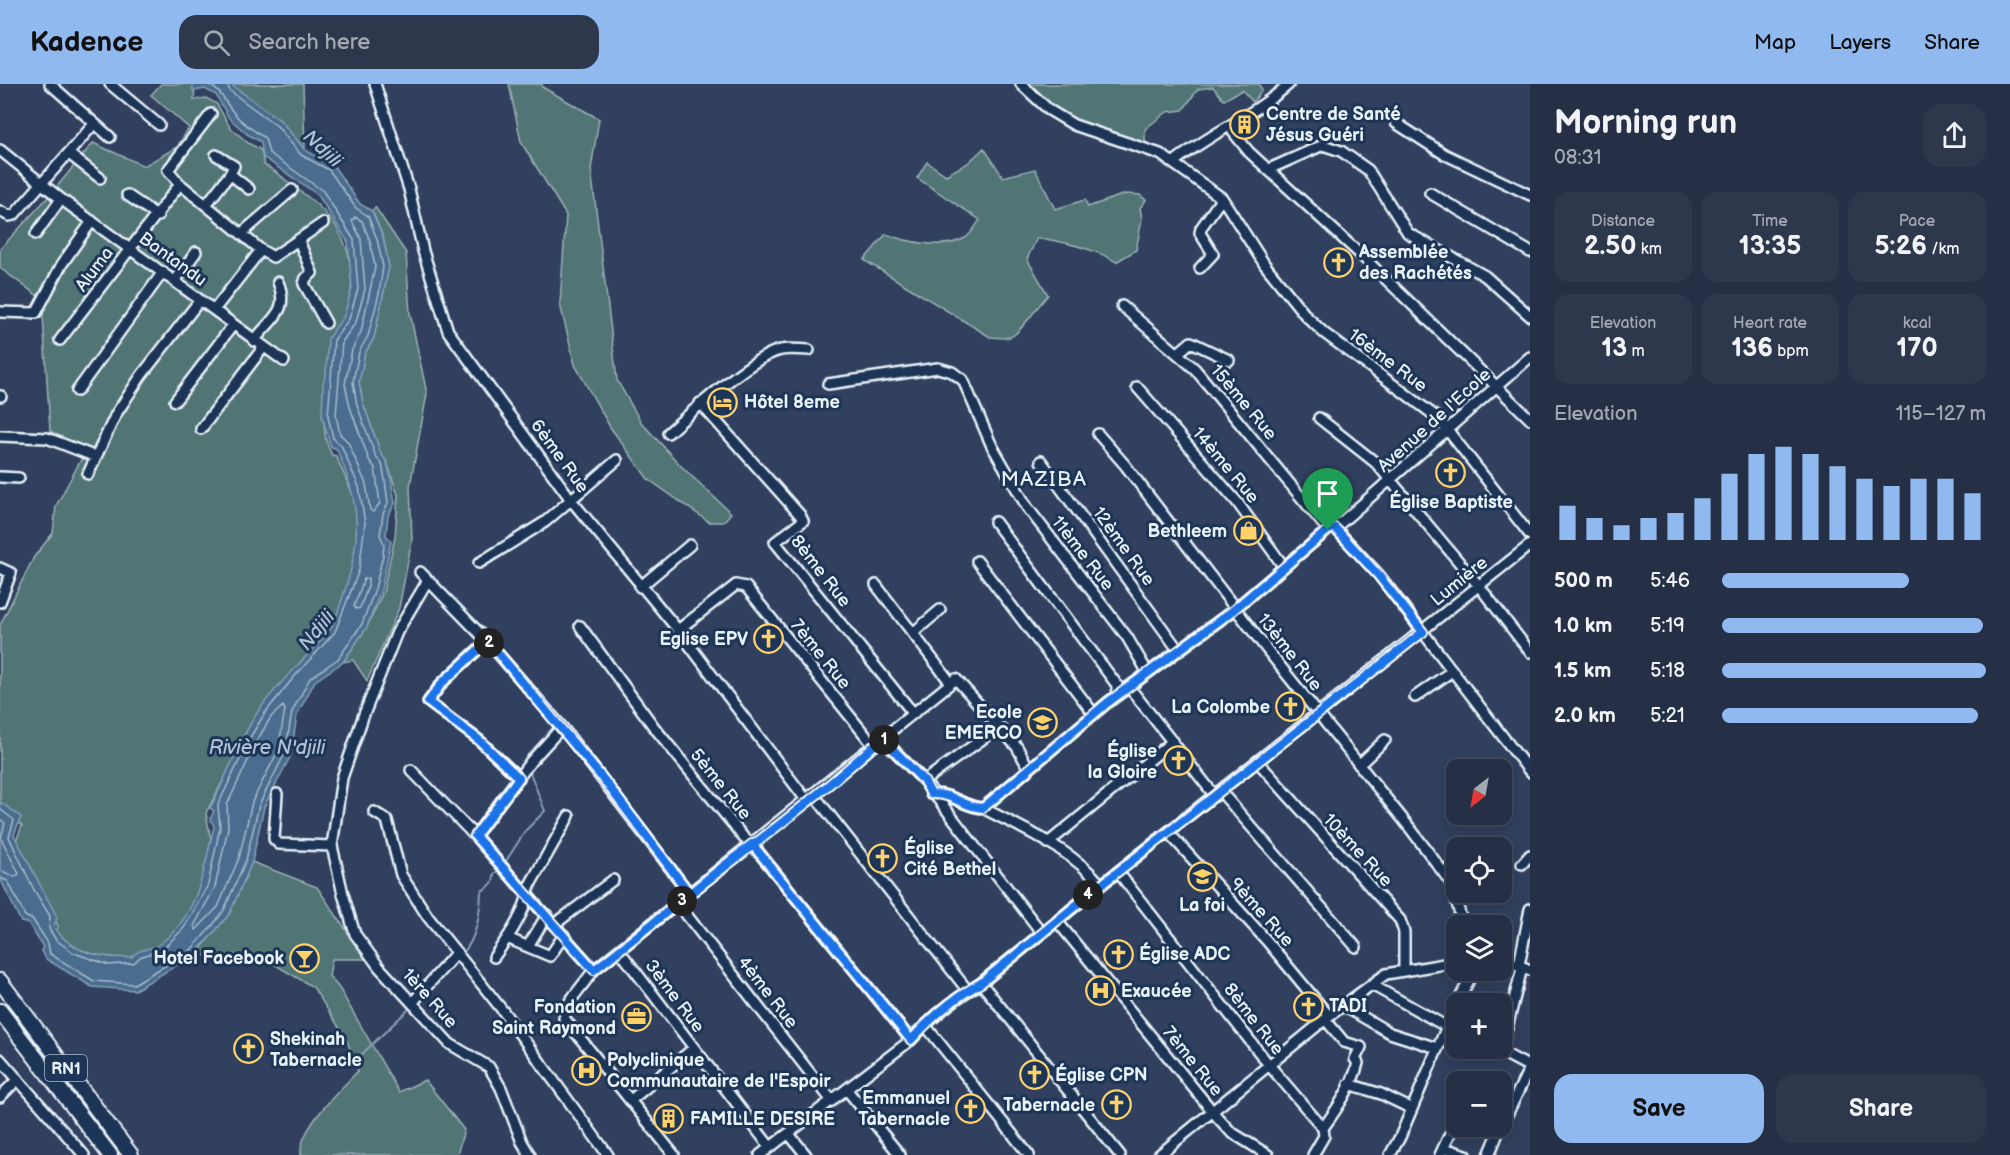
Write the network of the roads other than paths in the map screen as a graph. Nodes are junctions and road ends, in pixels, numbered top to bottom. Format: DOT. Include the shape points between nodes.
graph roads {
  1 [pos="50,84"];
  2 [pos="110,84"];
  3 [pos="375,84"];
  4 [pos="1021,84"];
  5 [pos="1289,84"];
  6 [pos="211,114"];
  7 [pos="1396,123"];
  8 [pos="94,124"];
  9 [pos="159,125"];
  10 [pos="1233,132"];
  11 [pos="110,137"];
  12 [pos="0,150"];
  13 [pos="69,154"];
  14 [pos="216,155"];
  15 [pos="1174,162"];
  16 [pos="1269,169"];
  17 [pos="230,174"];
  18 [pos="100,178"];
  19 [pos="43,184"];
  20 [pos="180,184"];
  21 [pos="249,189"];
  22 [pos="292,190"];
  23 [pos="1430,193"];
  24 [pos="127,195"];
  25 [pos="1530,195"];
  26 [pos="1222,198"];
  27 [pos="61,199"];
  28 [pos="206,205"];
  29 [pos="0,211"];
  30 [pos="158,216"];
  31 [pos="92,221"];
  32 [pos="323,223"];
  33 [pos="242,232"];
  34 [pos="36,234"];
  35 [pos="299,242"];
  36 [pos="131,249"];
  37 [pos="260,249"];
  38 [pos="196,252"];
  39 [pos="1530,252"];
  40 [pos="1200,268"];
  41 [pos="163,272"];
  42 [pos="175,281"];
  43 [pos="278,282"];
  44 [pos="200,300"];
  45 [pos="1122,306"];
  46 [pos="214,310"];
  47 [pos="0,312"];
  48 [pos="1530,316"];
  49 [pos="326,323"];
  50 [pos="233,325"];
  51 [pos="60,340"];
  52 [pos="254,341"];
  53 [pos="263,348"];
  54 [pos="809,350"];
  55 [pos="1178,353"];
  56 [pos="1530,357"];
  57 [pos="1229,360"];
  58 [pos="284,361"];
  59 [pos="828,384"];
  60 [pos="1137,387"];
  61 [pos="1497,387"];
  62 [pos="77,391"];
  63 [pos="175,401"];
  64 [pos="700,403"];
  65 [pos="1319,418"];
  66 [pos="1530,419"];
  67 [pos="201,429"];
  68 [pos="1448,430"];
  69 [pos="668,433"];
  70 [pos="1098,434"];
  71 [pos="0,436"];
  72 [pos="96,457"];
  73 [pos="617,460"];
  74 [pos="1041,461"];
  75 [pos="88,474"];
  76 [pos="0,477"];
  77 [pos="19,478"];
  78 [pos="1391,480"];
  79 [pos="572,501"];
  80 [pos="994,522"];
  81 [pos="1332,529"];
  82 [pos="1530,535"];
  83 [pos="690,545"];
  84 [pos="1530,545"];
  85 [pos="977,561"];
  86 [pos="478,563"];
  87 [pos="1284,567"];
  88 [pos="0,568"];
  89 [pos="420,572"];
  90 [pos="428,580"];
  91 [pos="876,585"];
  92 [pos="1479,586"];
  93 [pos="640,587"];
  94 [pos="0,602"];
  95 [pos="1235,609"];
  96 [pos="940,610"];
  97 [pos="580,626"];
  98 [pos="678,630"];
  99 [pos="1423,632"];
  100 [pos="913,633"];
  101 [pos="488,641"];
  102 [pos="1179,651"];
  103 [pos="1530,652"];
  104 [pos="1452,670"];
  105 [pos="1148,673"];
  106 [pos="953,680"];
  107 [pos="1129,687"];
  108 [pos="1117,695"];
  109 [pos="1415,697"];
  110 [pos="913,713"];
  111 [pos="1094,714"];
  112 [pos="1318,714"];
  113 [pos="562,727"];
  114 [pos="999,727"];
  115 [pos="882,738"];
  116 [pos="1385,740"];
  117 [pos="1173,741"];
  118 [pos="874,746"];
  119 [pos="1258,762"];
  120 [pos="1359,765"];
  121 [pos="1029,769"];
  122 [pos="411,770"];
  123 [pos="1530,772"];
  124 [pos="519,778"];
  125 [pos="924,781"];
  126 [pos="277,794"];
  127 [pos="931,794"];
  128 [pos="1218,794"];
  129 [pos="810,798"];
  130 [pos="983,808"];
  131 [pos="375,812"];
  132 [pos="569,816"];
  133 [pos="1168,832"];
  134 [pos="475,836"];
  135 [pos="1048,843"];
  136 [pos="752,844"];
  137 [pos="332,846"];
  138 [pos="1530,855"];
  139 [pos="1522,864"];
  140 [pos="1118,872"];
  141 [pos="613,880"];
  142 [pos="1101,885"];
  143 [pos="526,892"];
  144 [pos="690,894"];
  145 [pos="678,904"];
  146 [pos="1530,909"];
  147 [pos="547,915"];
  148 [pos="1461,915"];
  149 [pos="1057,921"];
  150 [pos="555,924"];
  151 [pos="1042,933"];
  152 [pos="564,934"];
  153 [pos="507,938"];
  154 [pos="528,946"];
  155 [pos="1356,947"];
  156 [pos="619,950"];
  157 [pos="460,955"];
  158 [pos="494,957"];
  159 [pos="1446,964"];
  160 [pos="1524,967"];
  161 [pos="594,970"];
  162 [pos="1404,970"];
  163 [pos="0,981"];
  164 [pos="981,983"];
  165 [pos="1372,985"];
  166 [pos="968,991"];
  167 [pos="414,1004"];
  168 [pos="1512,1004"];
  169 [pos="1344,1006"];
  170 [pos="0,1011"];
  171 [pos="1327,1018"];
  172 [pos="925,1025"];
  173 [pos="1446,1027"];
  174 [pos="911,1040"];
  175 [pos="694,1048"];
  176 [pos="1437,1048"];
  177 [pos="1512,1058"];
  178 [pos="0,1059"];
  179 [pos="1269,1065"];
  180 [pos="1530,1067"];
  181 [pos="18,1079"];
  182 [pos="1349,1084"];
  183 [pos="847,1090"];
  184 [pos="0,1098"];
  185 [pos="631,1100"];
  186 [pos="832,1101"];
  187 [pos="1512,1104"];
  188 [pos="1412,1108"];
  189 [pos="1212,1110"];
  190 [pos="1323,1128"];
  191 [pos="789,1134"];
  192 [pos="1449,1137"];
  193 [pos="1496,1137"];
  194 [pos="97,1139"];
  195 [pos="770,1147"];
  196 [pos="1442,1151"];
  197 [pos="80,1154"];
  198 [pos="110,1155"];
  199 [pos="131,1155"];
  200 [pos="530,1155"];
  201 [pos="608,1155"];
  202 [pos="674,1155"];
  203 [pos="760,1155"];
  204 [pos="806,1155"];
  205 [pos="900,1155"];
  206 [pos="1029,1155"];
  207 [pos="1120,1155"];
  208 [pos="1159,1155"];
  209 [pos="1268,1155"];
  210 [pos="1313,1155"];
  211 [pos="1390,1155"];
  212 [pos="1466,1155"];
  213 [pos="1489,1155"];
  1 -- 8 [label="street"];
  2 -- 9 [label="street"];
  3 -- 79 [label="street, 6ème Rue" via="410,189 423,251 448,331"];
  4 -- 15 [label="street" via="1049,110 1074,125 1145,147"];
  5 -- 15 [label="street"];
  6 -- 20 [label="street" via="168,171"];
  7 -- 25 [label="street" via="1444,154"];
  8 -- 11 [label="street"];
  8 -- 13 [label="street"];
  10 -- 16 [label="street"];
  12 -- 19 [label="street, Bantandu"];
  13 -- 18 [label="street"];
  13 -- 19 [label="street"];
  14 -- 17 [label="street" via="234,166"];
  15 -- 26 [label="street"];
  16 -- 48 [label="street" via="1323,145 1341,151 1368,170 1408,232 1485,276"];
  16 -- 61 [label="street"];
  17 -- 21 [label="street"];
  17 -- 28 [label="street"];
  19 -- 27 [label="street, Bantandu"];
  19 -- 29 [label="street" via="15,216"];
  20 -- 28 [label="street"];
  20 -- 30 [label="street, Aluma"];
  22 -- 33 [label="street"];
  23 -- 39 [label="street"];
  24 -- 30 [label="street"];
  26 -- 40 [label="street" via="1200,228 1213,254"];
  26 -- 68 [label="street, 16ème Rue" via="1266,265 1306,316 1438,418"];
  27 -- 31 [label="street, Bantandu"];
  27 -- 34 [label="street"];
  28 -- 33 [label="street"];
  30 -- 36 [label="street, Aluma"];
  31 -- 36 [label="street, Bantandu"];
  31 -- 47 [label="street" via="62,264 36,313"];
  32 -- 35 [label="street"];
  33 -- 37 [label="street"];
  35 -- 37 [label="street" via="273,256"];
  35 -- 49 [label="street" via="312,273 304,284"];
  36 -- 41 [label="street, Bantandu"];
  36 -- 51 [label="street, Aluma"];
  37 -- 46 [label="street"];
  38 -- 42 [label="street"];
  41 -- 42 [label="street, Bantandu"];
  41 -- 62 [label="street"];
  42 -- 44 [label="street, Bantandu"];
  43 -- 52 [label="street" via="283,306"];
  44 -- 46 [label="street, Bantandu"];
  44 -- 72 [label="street" via="141,376 116,414"];
  45 -- 55 [label="street, 15ème Rue"];
  46 -- 50 [label="street, Bantandu"];
  50 -- 52 [label="street, Bantandu"];
  50 -- 63 [label="street"];
  52 -- 53 [label="street, Bantandu"];
  53 -- 58 [label="street, Bantandu"];
  53 -- 67 [label="street"];
  54 -- 64 [label="street" via="780,350 760,358"];
  55 -- 57 [label="street" via="1191,342"];
  55 -- 81 [label="street, 15ème Rue"];
  56 -- 61 [label="street, Avenue de l'Ecole"];
  59 -- 105 [label="street, 11ème Rue" via="938,368 963,380 991,444 1027,507 1127,637"];
  60 -- 87 [label="street, 14ème Rue" via="1237,502"];
  61 -- 66 [label="street"];
  61 -- 68 [label="street, Avenue de l'Ecole"];
  64 -- 69 [label="street"];
  64 -- 110 [label="street, 8ème Rue" via="800,515 803,521 776,542"];
  65 -- 78 [label="street" via="1376,463"];
  68 -- 78 [label="street, Avenue de l'Ecole"];
  68 -- 82 [label="street, 16ème Rue"];
  70 -- 95 [label="street, 13ème Rue"];
  71 -- 72 [label="street" via="47,438"];
  72 -- 75 [label="street"];
  73 -- 79 [label="street"];
  74 -- 102 [label="street, 12ème Rue"];
  76 -- 77 [label="street"];
  78 -- 81 [label="street, Avenue de l'Ecole"];
  78 -- 92 [label="street"];
  79 -- 86 [label="street"];
  79 -- 93 [label="street, 6ème Rue"];
  80 -- 108 [label="street" via="1117,685"];
  81 -- 87 [label="street, Avenue de l'Ecole"];
  81 -- 99 [label="street, 15ème Rue" via="1378,575"];
  83 -- 93 [label="street"];
  84 -- 92 [label="street, Lumière"];
  85 -- 111 [label="street"];
  87 -- 95 [label="street, Avenue de l'Ecole"];
  88 -- 94 [label="street" via="11,573"];
  89 -- 90 [label="street"];
  90 -- 101 [label="street"];
  90 -- 137 [label="street" via="397,632 363,717 342,778"];
  91 -- 100 [label="street, 8ème Rue"];
  92 -- 99 [label="street, Lumière"];
  92 -- 103 [label="street"];
  93 -- 98 [label="street, 6ème Rue"];
  95 -- 102 [label="street, Avenue de l'Ecole"];
  95 -- 112 [label="street, 13ème Rue"];
  96 -- 100 [label="street"];
  97 -- 136 [label="street, 5ème Rue" via="654,727"];
  98 -- 118 [label="street, 7ème Rue" via="733,587 746,587"];
  98 -- 129 [label="street, 6ème Rue"];
  99 -- 104 [label="street, 15ème Rue"];
  99 -- 112 [label="street, Lumière"];
  100 -- 106 [label="street, 8ème Rue"];
  101 -- 113 [label="street"];
  101 -- 124 [label="street" via="442,683 428,702 479,740"];
  102 -- 105 [label="street, Avenue de l'Ecole"];
  104 -- 109 [label="street"];
  104 -- 123 [label="street, 15ème Rue"];
  105 -- 107 [label="street, Avenue de l'Ecole"];
  106 -- 110 [label="street"];
  106 -- 114 [label="street, 8ème Rue"];
  107 -- 108 [label="street, Avenue de l'Ecole"];
  107 -- 117 [label="street"];
  108 -- 111 [label="street, Avenue de l'Ecole"];
  110 -- 115 [label="street"];
  111 -- 121 [label="street, Avenue de l'Ecole"];
  112 -- 119 [label="street, Lumière"];
  112 -- 120 [label="street, 13ème Rue"];
  113 -- 124 [label="street"];
  113 -- 144 [label="street"];
  114 -- 121 [label="street, 8ème Rue" via="1017,747"];
  114 -- 125 [label="street"];
  115 -- 118 [label="street"];
  115 -- 125 [label="street"];
  116 -- 120 [label="street"];
  117 -- 128 [label="street"];
  117 -- 135 [label="street"];
  118 -- 129 [label="street"];
  119 -- 128 [label="street, Lumière"];
  119 -- 162 [label="street, 10ème Rue" via="1400,920 1404,932"];
  120 -- 148 [label="street, 13ème Rue" via="1452,884"];
  121 -- 130 [label="street, Avenue de l'Ecole"];
  122 -- 134 [label="street"];
  124 -- 134 [label="street"];
  125 -- 127 [label="street"];
  126 -- 137 [label="street" via="274,839 279,844"];
  127 -- 130 [label="street" via="951,795 973,808"];
  127 -- 151 [label="street"];
  128 -- 133 [label="street, Lumière"];
  128 -- 155 [label="street"];
  129 -- 136 [label="street"];
  129 -- 166 [label="street, 6ème Rue"];
  130 -- 135 [label="street"];
  131 -- 157 [label="street" via="387,820 400,875"];
  132 -- 143 [label="street"];
  133 -- 140 [label="street, Lumière"];
  133 -- 171 [label="street, 9ème Rue" via="1267,941"];
  134 -- 143 [label="street"];
  135 -- 142 [label="street" via="1076,859"];
  136 -- 144 [label="street"];
  136 -- 174 [label="street, 5ème Rue"];
  137 -- 167 [label="street, 1ère Rue" via="355,934 378,967"];
  138 -- 139 [label="street"];
  140 -- 142 [label="street, Lumière"];
  140 -- 179 [label="street, 8ème Rue"];
  141 -- 150 [label="street"];
  142 -- 149 [label="street, Lumière"];
  143 -- 147 [label="street"];
  143 -- 153 [label="street" via="526,900"];
  144 -- 145 [label="street"];
  145 -- 156 [label="street"];
  145 -- 186 [label="street, 4ème Rue"];
  146 -- 160 [label="street"];
  147 -- 150 [label="street"];
  147 -- 154 [label="street"];
  149 -- 151 [label="street, Lumière"];
  149 -- 189 [label="street, 7ème Rue"];
  150 -- 152 [label="street"];
  151 -- 164 [label="street, Lumière"];
  152 -- 154 [label="street" via="553,955"];
  152 -- 161 [label="street"];
  153 -- 154 [label="street"];
  153 -- 158 [label="street"];
  156 -- 161 [label="street"];
  156 -- 175 [label="street, 3ème Rue"];
  157 -- 167 [label="street"];
  157 -- 201 [label="street"];
  159 -- 162 [label="street"];
  160 -- 168 [label="street"];
  161 -- 185 [label="street" via="570,1001 564,1018"];
  162 -- 165 [label="street" via="1386,974"];
  163 -- 199 [label="highway, RN1"];
  164 -- 166 [label="street, Lumière"];
  164 -- 207 [label="street"];
  165 -- 169 [label="street"];
  165 -- 173 [label="street"];
  166 -- 172 [label="street, Lumière"];
  167 -- 200 [label="street, 1ère Rue" via="450,1044 489,1067"];
  169 -- 171 [label="street"];
  169 -- 176 [label="street" via="1390,1033"];
  170 -- 194 [label="highway, RN1"];
  171 -- 179 [label="street"];
  171 -- 182 [label="street, 9ème Rue" via="1344,1042 1361,1047"];
  172 -- 174 [label="street, Lumière"];
  172 -- 206 [label="street"];
  173 -- 176 [label="street"];
  174 -- 183 [label="street, Lumière"];
  175 -- 185 [label="street"];
  175 -- 195 [label="street, 3ème Rue"];
  176 -- 188 [label="street"];
  177 -- 180 [label="street"];
  178 -- 181 [label="street"];
  179 -- 189 [label="street"];
  179 -- 190 [label="street, 8ème Rue"];
  180 -- 187 [label="street"];
  181 -- 184 [label="street"];
  181 -- 197 [label="street"];
  182 -- 188 [label="street"];
  182 -- 190 [label="street" via="1340,1106"];
  183 -- 186 [label="street, Lumière"];
  183 -- 205 [label="street"];
  185 -- 202 [label="street"];
  186 -- 191 [label="street, Lumière"];
  188 -- 211 [label="street"];
  189 -- 208 [label="street"];
  189 -- 209 [label="street, 7ème Rue" via="1231,1132"];
  190 -- 210 [label="street" via="1324,1136"];
  191 -- 195 [label="street, Lumière"];
  191 -- 204 [label="street"];
  192 -- 196 [label="street"];
  193 -- 213 [label="street"];
  194 -- 197 [label="street"];
  194 -- 198 [label="highway, RN1"];
  195 -- 203 [label="street, Lumière"];
  196 -- 212 [label="street"];
}
